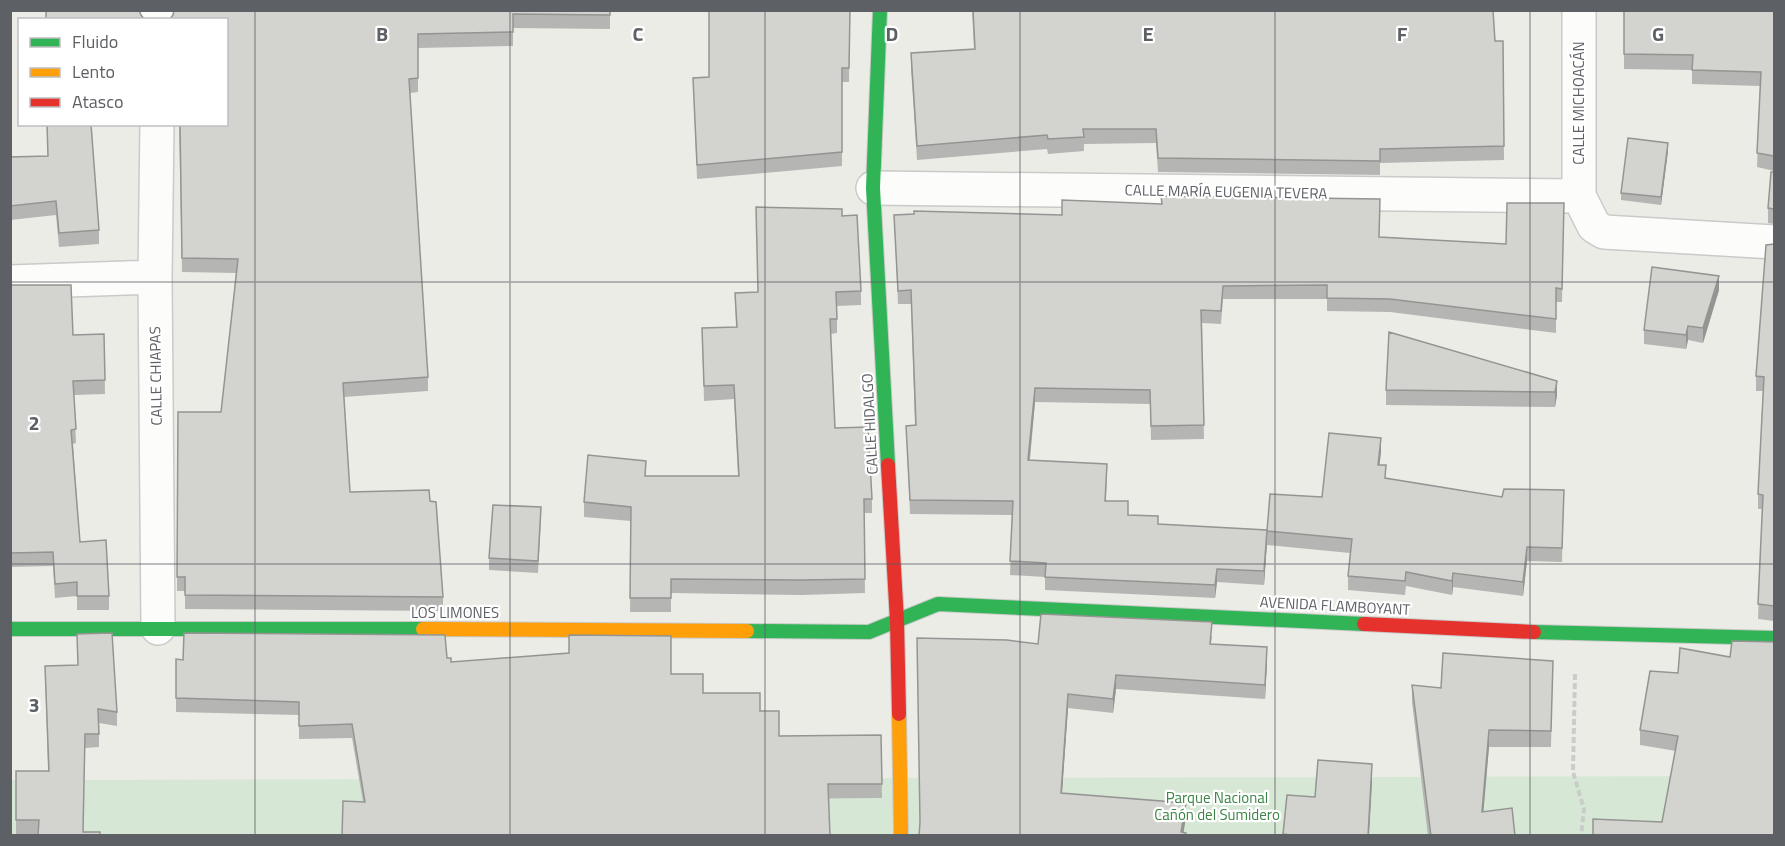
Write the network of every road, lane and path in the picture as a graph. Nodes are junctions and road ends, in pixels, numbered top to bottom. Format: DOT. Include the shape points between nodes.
graph roads {
  1 [pos="880,10"];
  2 [pos="1579,10"];
  3 [pos="157,126"];
  4 [pos="873,188"];
  5 [pos="1579,196"];
  6 [pos="1774,242"];
  7 [pos="155,277"];
  8 [pos="10,282"];
  9 [pos="897,621"];
  10 [pos="158,628"];
  11 [pos="10,629"];
  12 [pos="1576,634"];
  13 [pos="1774,638"];
  14 [pos="901,836"];
  15 [pos="1581,836"];
  1 -- 4 [label="street, CALLE HIDALGO"];
  2 -- 5 [label="street, CALLE MICHOACÁN"];
  3 -- 7 [label="street, CALLE CHIAPAS"];
  4 -- 5 [label="street, CALLE MARÍA EUGENIA TEVERA"];
  4 -- 9 [label="street, CALLE HIDALGO"];
  5 -- 6 [label="street" via="1594,226 1604,232"];
  7 -- 8 [label="street"];
  7 -- 10 [label="street, CALLE CHIAPAS"];
  9 -- 10 [label="street, LOS LIMONES" via="869,632"];
  9 -- 12 [label="street, AVENIDA FLAMBOYANT" via="938,604"];
  9 -- 14 [label="street, CALLE HIDALGO"];
  10 -- 11 [label="street, LOS LIMONES"];
  12 -- 13 [label="street, AVENIDA FLAMBOYANT"];
  12 -- 15 [label="path" via="1573,772 1584,810"];
}
